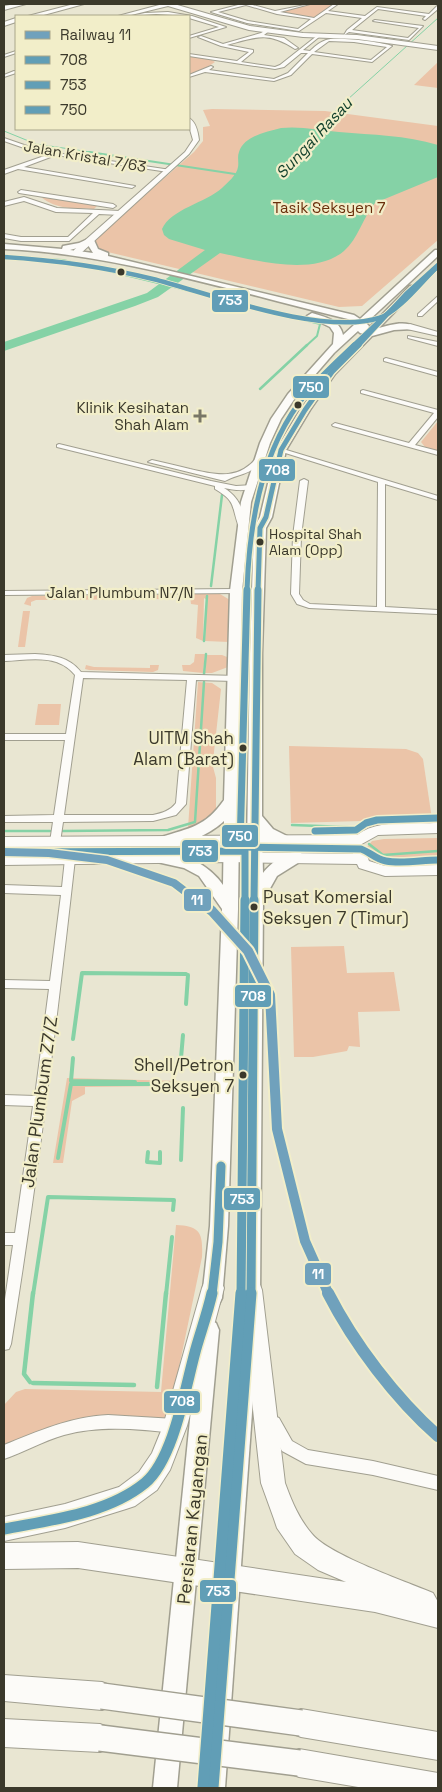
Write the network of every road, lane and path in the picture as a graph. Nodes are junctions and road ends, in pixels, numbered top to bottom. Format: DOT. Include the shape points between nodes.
graph roads {
  1 [pos="23,4"];
  2 [pos="169,4"];
  3 [pos="246,4"];
  4 [pos="308,4"];
  5 [pos="336,4"];
  6 [pos="399,4"];
  7 [pos="83,5"];
  8 [pos="377,6"];
  9 [pos="438,7"];
  10 [pos="4,8"];
  11 [pos="392,10"];
  12 [pos="214,12"];
  13 [pos="273,12"];
  14 [pos="326,12"];
  15 [pos="203,14"];
  16 [pos="37,15"];
  17 [pos="49,15"];
  18 [pos="125,15"];
  19 [pos="142,15"];
  20 [pos="186,15"];
  21 [pos="430,15"];
  22 [pos="190,16"];
  23 [pos="364,17"];
  24 [pos="316,19"];
  25 [pos="375,21"];
  26 [pos="233,24"];
  27 [pos="223,27"];
  28 [pos="419,27"];
  29 [pos="268,30"];
  30 [pos="348,31"];
  31 [pos="258,35"];
  32 [pos="190,36"];
  33 [pos="318,36"];
  34 [pos="342,36"];
  35 [pos="200,38"];
  36 [pos="406,41"];
  37 [pos="431,41"];
  38 [pos="386,42"];
  39 [pos="222,45"];
  40 [pos="418,45"];
  41 [pos="426,46"];
  42 [pos="438,48"];
  43 [pos="298,50"];
  44 [pos="312,53"];
  45 [pos="190,55"];
  46 [pos="219,61"];
  47 [pos="237,63"];
  48 [pos="205,71"];
  49 [pos="190,76"];
  50 [pos="190,122"];
  51 [pos="4,139"];
  52 [pos="15,144"];
  53 [pos="4,147"];
  54 [pos="56,154"];
  55 [pos="172,166"];
  56 [pos="17,167"];
  57 [pos="4,172"];
  58 [pos="132,186"];
  59 [pos="4,197"];
  60 [pos="4,204"];
  61 [pos="113,206"];
  62 [pos="98,212"];
  63 [pos="120,213"];
  64 [pos="4,236"];
  65 [pos="90,240"];
  66 [pos="4,247"];
  67 [pos="37,248"];
  68 [pos="4,252"];
  69 [pos="77,252"];
  70 [pos="438,252"];
  71 [pos="438,265"];
  72 [pos="130,266"];
  73 [pos="190,281"];
  74 [pos="406,294"];
  75 [pos="438,298"];
  76 [pos="294,304"];
  77 [pos="379,308"];
  78 [pos="395,309"];
  79 [pos="306,314"];
  80 [pos="420,315"];
  81 [pos="360,323"];
  82 [pos="410,332"];
  83 [pos="438,334"];
  84 [pos="370,335"];
  85 [pos="438,344"];
  86 [pos="337,346"];
  87 [pos="386,360"];
  88 [pos="332,372"];
  89 [pos="438,374"];
  90 [pos="363,392"];
  91 [pos="438,412"];
  92 [pos="335,425"];
  93 [pos="61,444"];
  94 [pos="410,445"];
  95 [pos="281,450"];
  96 [pos="438,453"];
  97 [pos="261,456"];
  98 [pos="277,463"];
  99 [pos="214,480"];
  100 [pos="304,481"];
  101 [pos="381,482"];
  102 [pos="250,487"];
  103 [pos="438,498"];
  104 [pos="242,528"];
  105 [pos="260,528"];
  106 [pos="236,591"];
  107 [pos="4,593"];
  108 [pos="381,610"];
  109 [pos="438,612"];
  110 [pos="4,658"];
  111 [pos="79,676"];
  112 [pos="192,677"];
  113 [pos="235,678"];
  114 [pos="4,737"];
  115 [pos="70,737"];
  116 [pos="231,802"];
  117 [pos="255,817"];
  118 [pos="4,818"];
  119 [pos="58,818"];
  120 [pos="438,828"];
  121 [pos="360,840"];
  122 [pos="166,841"];
  123 [pos="284,841"];
  124 [pos="4,842"];
  125 [pos="55,842"];
  126 [pos="230,849"];
  127 [pos="255,849"];
  128 [pos="296,857"];
  129 [pos="162,858"];
  130 [pos="70,859"];
  131 [pos="361,859"];
  132 [pos="4,860"];
  133 [pos="438,870"];
  134 [pos="4,890"];
  135 [pos="66,891"];
  136 [pos="255,907"];
  137 [pos="230,909"];
  138 [pos="4,984"];
  139 [pos="55,986"];
  140 [pos="4,1100"];
  141 [pos="40,1100"];
  142 [pos="4,1239"];
  143 [pos="21,1239"];
  144 [pos="213,1288"];
  145 [pos="251,1290"];
  146 [pos="4,1344"];
  147 [pos="265,1403"];
  148 [pos="175,1426"];
  149 [pos="4,1452"];
  150 [pos="438,1483"];
  151 [pos="4,1529"];
  152 [pos="4,1556"];
  153 [pos="186,1570"];
  154 [pos="229,1577"];
  155 [pos="438,1608"];
  156 [pos="438,1615"];
  157 [pos="4,1688"];
  158 [pos="4,1733"];
  159 [pos="438,1746"];
  160 [pos="438,1787"];
  161 [pos="164,1788"];
  162 [pos="213,1788"];
  1 -- 10 [label="street"];
  2 -- 15 [label="street"];
  2 -- 18 [label="street"];
  3 -- 12 [label="street"];
  3 -- 13 [label="street"];
  4 -- 13 [label="street"];
  5 -- 14 [label="street"];
  6 -- 11 [label="street"];
  7 -- 16 [label="highway"];
  7 -- 17 [label="highway"];
  8 -- 11 [label="street"];
  8 -- 23 [label="street"];
  9 -- 21 [label="street"];
  11 -- 21 [label="street"];
  12 -- 15 [label="street"];
  12 -- 24 [label="street" via="247,22 299,30"];
  13 -- 24 [label="street"];
  14 -- 23 [label="street"];
  14 -- 24 [label="street"];
  15 -- 26 [label="street"];
  19 -- 20 [label="street"];
  21 -- 28 [label="street"];
  22 -- 27 [label="street"];
  23 -- 30 [label="street"];
  25 -- 28 [label="street"];
  26 -- 27 [label="street"];
  26 -- 29 [label="street"];
  27 -- 32 [label="street"];
  28 -- 36 [label="street"];
  29 -- 31 [label="street"];
  29 -- 33 [label="street"];
  30 -- 34 [label="street"];
  30 -- 36 [label="street"];
  31 -- 39 [label="street"];
  31 -- 43 [label="street" via="282,39"];
  33 -- 34 [label="street"];
  33 -- 43 [label="street"];
  34 -- 38 [label="street"];
  35 -- 39 [label="street"];
  36 -- 38 [label="street"];
  36 -- 40 [label="street"];
  37 -- 41 [label="street"];
  38 -- 44 [label="street" via="328,40"];
  38 -- 44 [label="street" via="390,48 374,61"];
  39 -- 47 [label="street" via="252,51"];
  40 -- 41 [label="street"];
  41 -- 42 [label="street"];
  43 -- 44 [label="street"];
  43 -- 47 [label="street" via="282,66 275,68"];
  44 -- 48 [label="street" via="280,79"];
  45 -- 46 [label="street"];
  46 -- 47 [label="street"];
  46 -- 48 [label="street"];
  48 -- 49 [label="street"];
  50 -- 55 [label="street" via="196,140"];
  51 -- 52 [label="street, Jalan Kristal 7/63"];
  52 -- 53 [label="street"];
  52 -- 54 [label="street, Jalan Kristal 7/63"];
  54 -- 55 [label="street, Jalan Kristal 7/63"];
  54 -- 56 [label="street"];
  55 -- 63 [label="street"];
  56 -- 57 [label="street"];
  56 -- 58 [label="street"];
  59 -- 61 [label="street" via="19,192"];
  60 -- 62 [label="street" via="24,199 56,210"];
  62 -- 63 [label="street"];
  62 -- 64 [label="street" via="69,239"];
  63 -- 65 [label="street"];
  65 -- 67 [label="main road" via="74,247"];
  65 -- 69 [label="street"];
  65 -- 72 [label="main road" via="94,251"];
  66 -- 67 [label="main road"];
  67 -- 69 [label="main road"];
  68 -- 72 [label="main road" via="58,255"];
  69 -- 72 [label="main road"];
  70 -- 77 [label="main road, Persiaran Kayangan"];
  71 -- 74 [label="main road"];
  72 -- 73 [label="main road"];
  73 -- 76 [label="main road"];
  73 -- 79 [label="main road"];
  74 -- 78 [label="main road"];
  74 -- 81 [label="main road" via="374,320"];
  75 -- 80 [label="street"];
  76 -- 77 [label="main road" via="340,313"];
  76 -- 81 [label="main road"];
  77 -- 81 [label="main road, Persiaran Kayangan"];
  78 -- 82 [label="main road"];
  78 -- 84 [label="main road"];
  79 -- 81 [label="main road" via="344,323"];
  79 -- 86 [label="main road" via="336,327 339,336"];
  81 -- 86 [label="main road, Persiaran Kayangan"];
  81 -- 88 [label="main road" via="364,330 342,352"];
  82 -- 83 [label="street"];
  82 -- 84 [label="main road" via="387,328"];
  82 -- 85 [label="street"];
  84 -- 88 [label="main road"];
  86 -- 97 [label="main road, Persiaran Kayangan" via="291,396 276,419"];
  87 -- 89 [label="street"];
  88 -- 95 [label="main road" via="304,410"];
  90 -- 91 [label="street"];
  91 -- 94 [label="street"];
  92 -- 94 [label="street"];
  93 -- 99 [label="street"];
  94 -- 96 [label="street"];
  95 -- 98 [label="main road"];
  95 -- 101 [label="street"];
  97 -- 99 [label="street" via="242,474"];
  97 -- 102 [label="main road, Persiaran Kayangan"];
  98 -- 102 [label="main road" via="264,481"];
  98 -- 105 [label="main road" via="266,517"];
  99 -- 102 [label="street" via="236,488"];
  99 -- 104 [label="street" via="237,502"];
  100 -- 108 [label="street" via="297,536 295,594 300,602 309,606"];
  101 -- 103 [label="street"];
  101 -- 108 [label="street"];
  102 -- 104 [label="main road, Persiaran Kayangan"];
  102 -- 105 [label="main road" via="259,494"];
  104 -- 106 [label="main road, Persiaran Kayangan"];
  105 -- 117 [label="main road"];
  106 -- 107 [label="street, Jalan Plumbum N7/N"];
  106 -- 113 [label="main road, Persiaran Kayangan"];
  108 -- 109 [label="street"];
  110 -- 111 [label="street" via="54,658 70,664"];
  111 -- 112 [label="street"];
  111 -- 115 [label="street"];
  112 -- 113 [label="street"];
  112 -- 119 [label="street" via="179,808 153,818"];
  113 -- 116 [label="main road, Persiaran Kayangan"];
  114 -- 115 [label="street"];
  115 -- 119 [label="street"];
  116 -- 122 [label="main road" via="211,826 190,836"];
  116 -- 126 [label="main road, Persiaran Kayangan"];
  117 -- 123 [label="main road" via="268,833"];
  117 -- 127 [label="main road"];
  118 -- 119 [label="street"];
  119 -- 125 [label="street"];
  120 -- 121 [label="street" via="378,830"];
  121 -- 123 [label="street"];
  121 -- 131 [label="street"];
  122 -- 125 [label="street"];
  122 -- 126 [label="street"];
  123 -- 127 [label="street"];
  124 -- 125 [label="street"];
  126 -- 127 [label="street"];
  126 -- 129 [label="street"];
  126 -- 137 [label="main road, Persiaran Kayangan"];
  127 -- 128 [label="street"];
  127 -- 136 [label="main road"];
  128 -- 131 [label="street"];
  128 -- 136 [label="main road" via="266,877"];
  129 -- 130 [label="street"];
  129 -- 137 [label="main road" via="197,866 211,879"];
  130 -- 132 [label="street"];
  130 -- 135 [label="street, Jalan Plumbum Z7/Z"];
  131 -- 133 [label="street" via="364,864 385,871"];
  134 -- 135 [label="street"];
  135 -- 139 [label="street, Jalan Plumbum Z7/Z"];
  136 -- 145 [label="main road"];
  137 -- 144 [label="main road, Persiaran Kayangan" via="219,1226"];
  138 -- 139 [label="street"];
  139 -- 141 [label="street, Jalan Plumbum Z7/Z"];
  140 -- 141 [label="street"];
  141 -- 143 [label="street, Jalan Plumbum Z7/Z"];
  142 -- 143 [label="street"];
  143 -- 146 [label="street, Jalan Plumbum Z7/Z"];
  144 -- 148 [label="highway"];
  144 -- 153 [label="main road, Persiaran Kayangan"];
  145 -- 147 [label="highway"];
  145 -- 154 [label="main road"];
  147 -- 150 [label="street" via="287,1446 306,1457"];
  147 -- 155 [label="highway" via="273,1483 286,1520 304,1545 327,1561"];
  148 -- 149 [label="street" via="135,1422 84,1424 46,1434"];
  148 -- 151 [label="highway" via="161,1460 148,1480 126,1497 65,1516"];
  152 -- 153 [label="highway" via="78,1555"];
  153 -- 154 [label="highway"];
  153 -- 161 [label="main road, Persiaran Kayangan"];
  154 -- 156 [label="highway" via="375,1598"];
  154 -- 162 [label="main road"];
  157 -- 159 [label="highway, bridge" via="102,1696 301,1723"];
  158 -- 160 [label="highway, bridge" via="100,1738 299,1763"];
}
